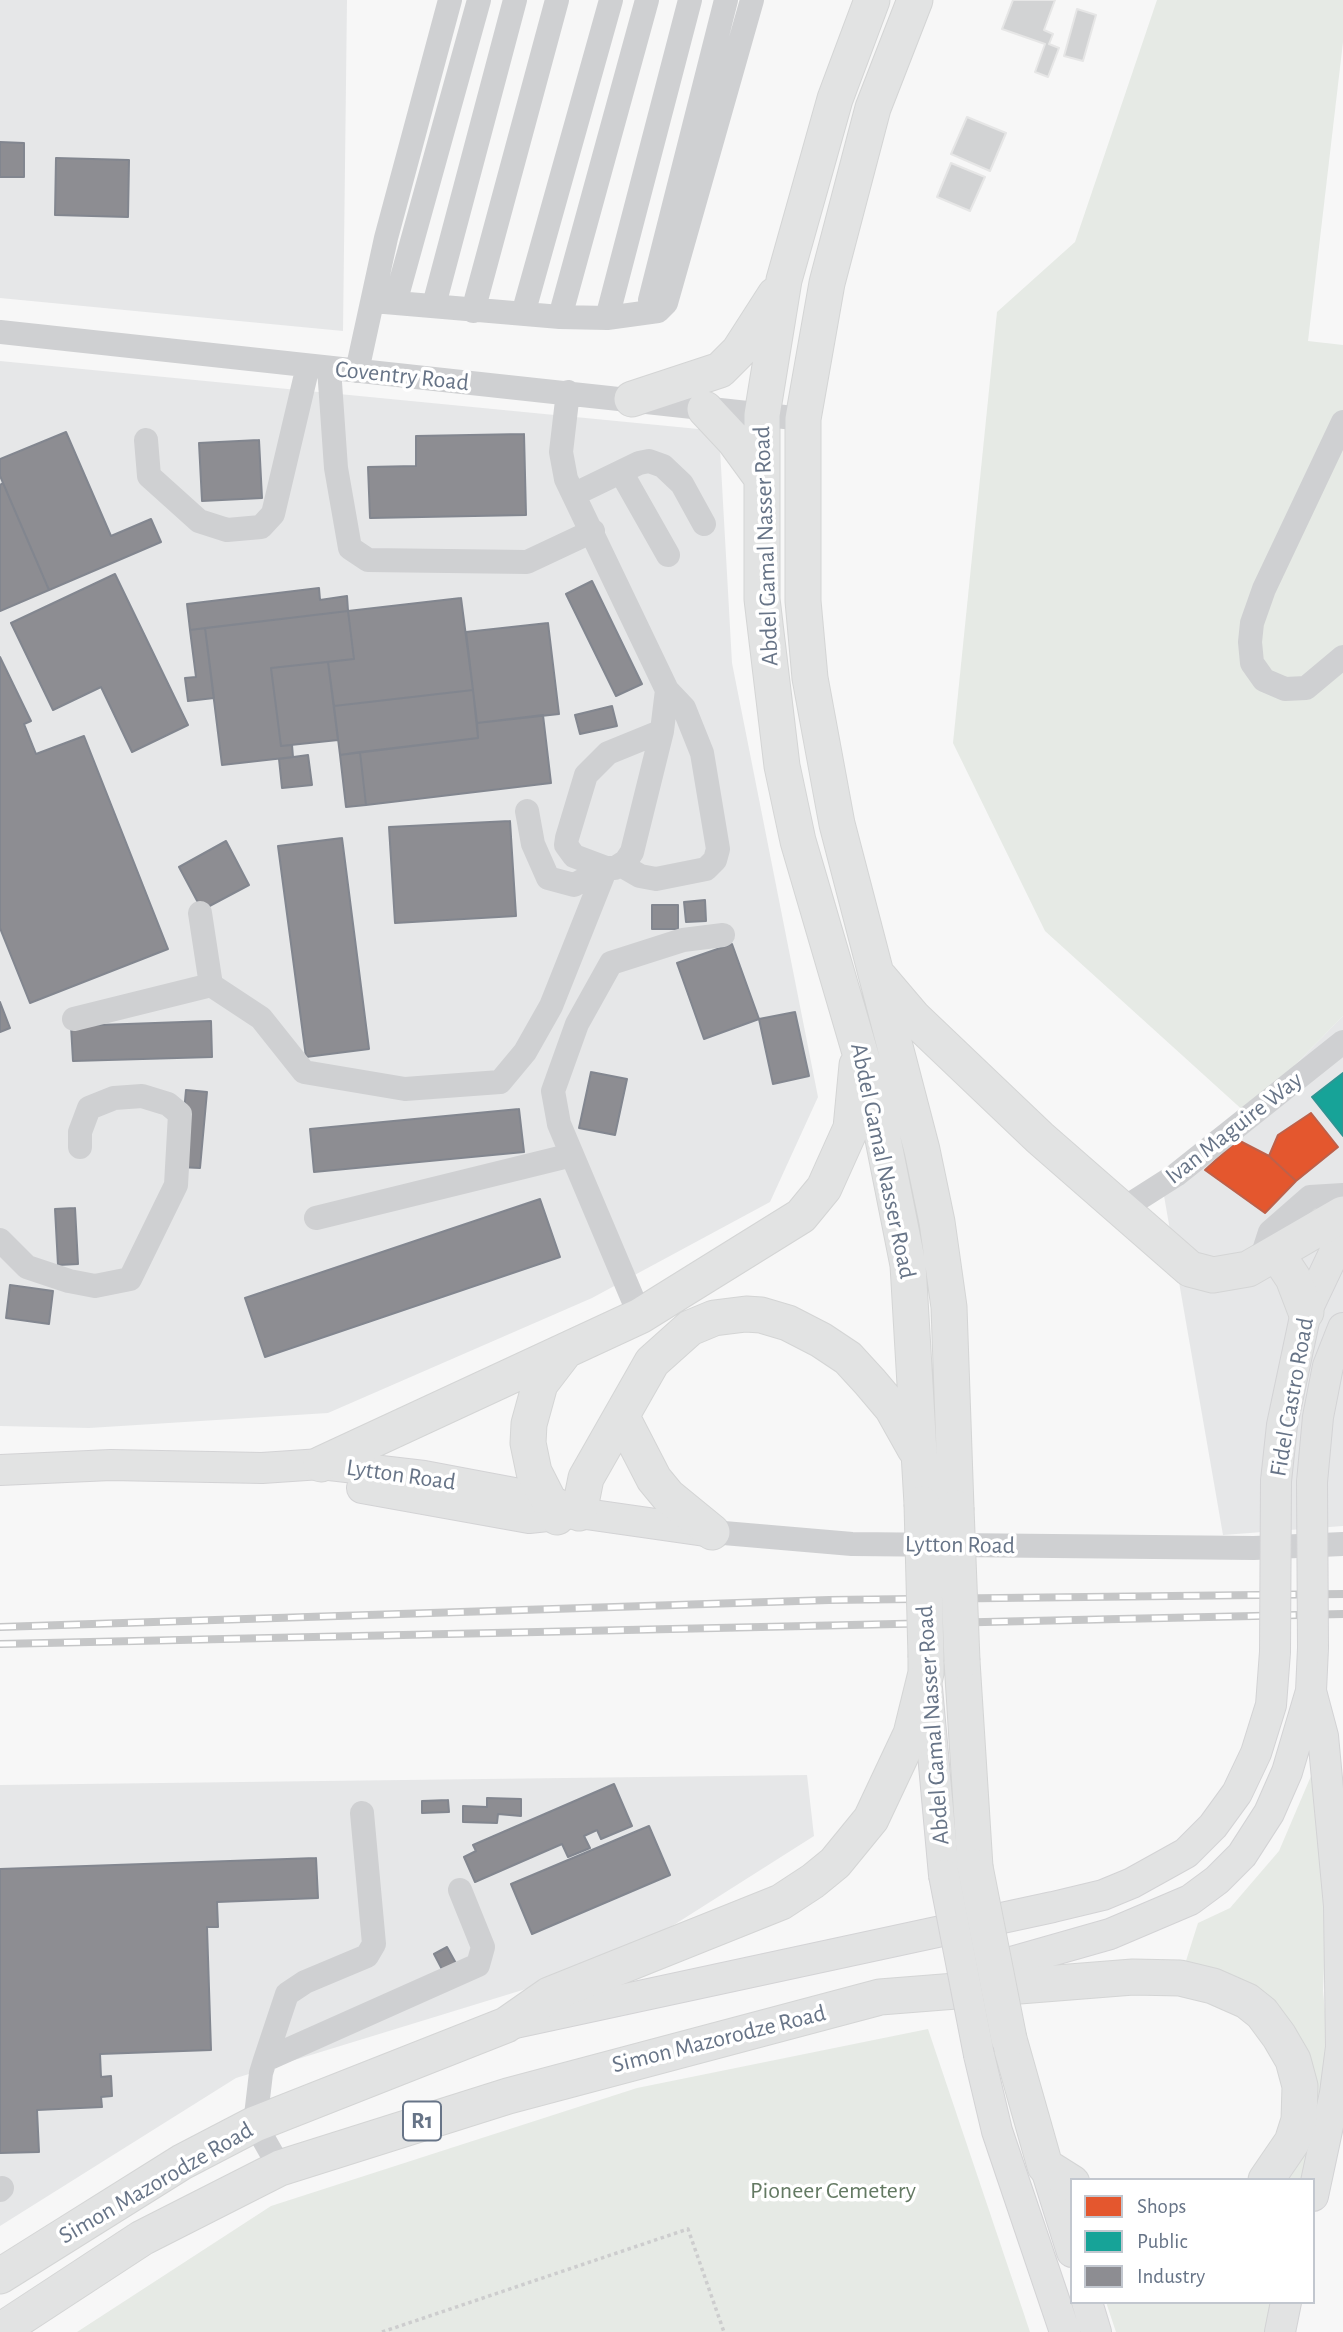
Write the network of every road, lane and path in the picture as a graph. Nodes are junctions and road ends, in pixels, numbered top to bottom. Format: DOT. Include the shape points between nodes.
graph roads {
  1 [pos="450,0"];
  2 [pos="480,0"];
  3 [pos="515,0"];
  4 [pos="557,0"];
  5 [pos="611,0"];
  6 [pos="647,0"];
  7 [pos="690,0"];
  8 [pos="726,0"];
  9 [pos="752,0"];
  10 [pos="872,0"];
  11 [pos="915,0"];
  12 [pos="784,280"];
  13 [pos="384,302"];
  14 [pos="434,305"];
  15 [pos="473,311"];
  16 [pos="523,314"];
  17 [pos="646,315"];
  18 [pos="560,317"];
  19 [pos="607,317"];
  20 [pos="0,332"];
  21 [pos="318,367"];
  22 [pos="357,371"];
  23 [pos="568,393"];
  24 [pos="632,399"];
  25 [pos="705,409"];
  26 [pos="762,415"];
  27 [pos="803,419"];
  28 [pos="1343,422"];
  29 [pos="146,440"];
  30 [pos="621,472"];
  31 [pos="761,477"];
  32 [pos="575,494"];
  33 [pos="704,524"];
  34 [pos="593,531"];
  35 [pos="668,555"];
  36 [pos="1343,657"];
  37 [pos="667,690"];
  38 [pos="662,731"];
  39 [pos="527,811"];
  40 [pos="613,866"];
  41 [pos="200,913"];
  42 [pos="723,935"];
  43 [pos="876,973"];
  44 [pos="211,985"];
  45 [pos="74,1019"];
  46 [pos="859,1042"];
  47 [pos="1343,1042"];
  48 [pos="80,1147"];
  49 [pos="572,1155"];
  50 [pos="1343,1195"];
  51 [pos="1121,1210"];
  52 [pos="1343,1214"];
  53 [pos="316,1218"];
  54 [pos="1343,1234"];
  55 [pos="0,1240"];
  56 [pos="1268,1258"];
  57 [pos="1306,1312"];
  58 [pos="640,1316"];
  59 [pos="1343,1328"];
  60 [pos="563,1354"];
  61 [pos="622,1417"];
  62 [pos="920,1458"];
  63 [pos="321,1464"];
  64 [pos="262,1468"];
  65 [pos="0,1470"];
  66 [pos="561,1509"];
  67 [pos="712,1532"];
  68 [pos="1343,1544"];
  69 [pos="1313,1648"];
  70 [pos="1276,1652"];
  71 [pos="926,1665"];
  72 [pos="1311,1692"];
  73 [pos="362,1813"];
  74 [pos="959,1871"];
  75 [pos="460,1890"];
  76 [pos="880,1997"];
  77 [pos="506,2025"];
  78 [pos="265,2060"];
  79 [pos="255,2124"];
  80 [pos="280,2168"];
  81 [pos="1058,2175"];
  82 [pos="1267,2178"];
  83 [pos="1315,2187"];
  84 [pos="1070,2241"];
  85 [pos="0,2276"];
  86 [pos="1088,2304"];
  87 [pos="1286,2304"];
  88 [pos="0,2331"];
  89 [pos="382,2332"];
  90 [pos="724,2332"];
  91 [pos="1065,2332"];
  92 [pos="1096,2332"];
  93 [pos="1280,2332"];
  1 -- 13 [label="street" via="386,238"];
  2 -- 13 [label="street"];
  3 -- 14 [label="street"];
  4 -- 15 [label="street"];
  5 -- 16 [label="street"];
  6 -- 18 [label="street"];
  7 -- 19 [label="street"];
  8 -- 17 [label="street"];
  9 -- 17 [label="street" via="666,303"];
  10 -- 12 [label="highway, Abdel Gamal Nasser Road" via="835,99"];
  11 -- 27 [label="highway, Abdel Gamal Nasser Road" via="873,108 850,190 827,283"];
  12 -- 24 [label="highway" via="730,362 720,370"];
  12 -- 26 [label="highway, Abdel Gamal Nasser Road"];
  13 -- 14 [label="street"];
  13 -- 22 [label="street"];
  14 -- 15 [label="street"];
  15 -- 16 [label="street"];
  16 -- 18 [label="street"];
  17 -- 19 [label="street"];
  18 -- 19 [label="street"];
  20 -- 21 [label="street, Coventry Road"];
  21 -- 22 [label="street, Coventry Road"];
  21 -- 29 [label="street" via="273,514 261,527 227,530 199,521 149,476"];
  21 -- 34 [label="street" via="350,548 368,560 527,562"];
  22 -- 23 [label="street, Coventry Road"];
  23 -- 24 [label="street, Coventry Road"];
  23 -- 32 [label="street" via="561,452 566,479"];
  24 -- 25 [label="street, Coventry Road"];
  25 -- 26 [label="street, Coventry Road"];
  25 -- 31 [label="highway"];
  26 -- 27 [label="street, Coventry Road"];
  26 -- 31 [label="highway, Abdel Gamal Nasser Road"];
  27 -- 43 [label="highway, Abdel Gamal Nasser Road" via="803,601 810,678 837,824"];
  28 -- 36 [label="street" via="1264,589 1250,642 1252,663 1264,680 1285,689 1307,688"];
  30 -- 32 [label="street"];
  30 -- 33 [label="street" via="649,461 663,466 682,484"];
  30 -- 35 [label="street"];
  31 -- 46 [label="highway, Abdel Gamal Nasser Road" via="762,599 782,766 798,841"];
  32 -- 34 [label="street"];
  34 -- 37 [label="street"];
  37 -- 38 [label="street"];
  37 -- 40 [label="street" via="684,708 702,753 718,849 715,860 706,869 656,879"];
  38 -- 40 [label="street" via="636,842"];
  38 -- 40 [label="street" via="608,753 579,789 566,845 574,856"];
  39 -- 40 [label="street" via="533,844 548,878 574,885"];
  40 -- 44 [label="street" via="551,1006 525,1052 500,1082 405,1089 304,1072 261,1018"];
  41 -- 44 [label="street"];
  42 -- 49 [label="street" via="683,940 611,963 577,1024 553,1091 559,1124"];
  43 -- 51 [label="highway" via="914,1018"];
  43 -- 74 [label="highway, Abdel Gamal Nasser Road, bridge" via="922,1150 949,1307 962,1661"];
  44 -- 45 [label="street"];
  46 -- 58 [label="highway" via="851,1128 824,1188 801,1216 777,1233"];
  46 -- 62 [label="highway, Abdel Gamal Nasser Road" via="908,1265"];
  47 -- 51 [label="street, Ivan Maguire Way" via="1176,1175"];
  48 -- 55 [label="street" via="89,1108 114,1098 142,1096 168,1104 180,1114 176,1185 130,1279 95,1286 69,1281 27,1268"];
  49 -- 53 [label="street"];
  49 -- 58 [label="street"];
  50 -- 56 [label="street" via="1310,1197 1270,1232"];
  51 -- 56 [label="highway" via="1190,1269 1233,1274"];
  52 -- 56 [label="highway"];
  54 -- 57 [label="main road, Fidel Castro Road / R1"];
  56 -- 57 [label="highway" via="1293,1279"];
  57 -- 70 [label="main road, Fidel Castro Road / R1, bridge" via="1282,1425 1276,1481"];
  58 -- 60 [label="highway"];
  59 -- 69 [label="main road, Fidel Castro Road / R1, bridge" via="1328,1366 1318,1417 1312,1482"];
  60 -- 63 [label="highway"];
  60 -- 66 [label="highway" via="540,1384 530,1416 531,1462"];
  61 -- 62 [label="highway" via="652,1362 690,1328 714,1318 761,1315 799,1329 848,1358 892,1408"];
  61 -- 66 [label="highway" via="586,1478"];
  61 -- 67 [label="highway" via="654,1479"];
  62 -- 71 [label="highway, Abdel Gamal Nasser Road, bridge"];
  63 -- 64 [label="main road, Lytton Road"];
  63 -- 66 [label="main road, Lytton Road" via="424,1476"];
  64 -- 65 [label="main road, Lytton Road" via="111,1465"];
  64 -- 66 [label="main road, Lytton Road" via="529,1518"];
  66 -- 67 [label="main road, Lytton Road"];
  67 -- 68 [label="street, Lytton Road" via="852,1544 1254,1548"];
  69 -- 72 [label="main road, Simon Mazorodze Road / R1"];
  70 -- 77 [label="main road, Simon Mazorodze Road / R1" via="1271,1704 1237,1793 1186,1853 1132,1883 1065,1904"];
  71 -- 74 [label="main road, Abdel Gamal Nasser Road"];
  71 -- 77 [label="highway" via="911,1734 893,1775 871,1819 835,1863 781,1902 549,1995"];
  72 -- 76 [label="main road, Simon Mazorodze Road / R1" via="1287,1772 1269,1813 1242,1855 1190,1900 1067,1948"];
  72 -- 83 [label="main road" via="1323,1736 1339,1906 1341,2047"];
  73 -- 78 [label="street" via="374,1944 367,1956 287,1994"];
  74 -- 81 [label="highway, Abdel Gamal Nasser Road, bridge" via="1009,2039"];
  74 -- 91 [label="main road, Abdel Gamal Nasser Road, bridge" via="979,2055 998,2131"];
  75 -- 78 [label="street" via="483,1947 478,1965"];
  76 -- 80 [label="highway, Simon Mazorodze Road / R1" via="508,2095"];
  76 -- 82 [label="highway" via="1133,1977 1180,1978 1247,2001 1279,2036 1293,2060 1300,2086 1299,2120 1292,2142"];
  77 -- 79 [label="highway, Simon Mazorodze Road / R1"];
  78 -- 79 [label="street"];
  79 -- 80 [label="street"];
  79 -- 85 [label="highway, Simon Mazorodze Road / R1" via="182,2162"];
  80 -- 88 [label="highway, Simon Mazorodze Road / R1" via="142,2238"];
  81 -- 84 [label="main road, Abdel Gamal Nasser Road"];
  86 -- 92 [label="main road"];
  87 -- 93 [label="main road"];
  89 -- 90 [label="path" via="688,2229"];
}
